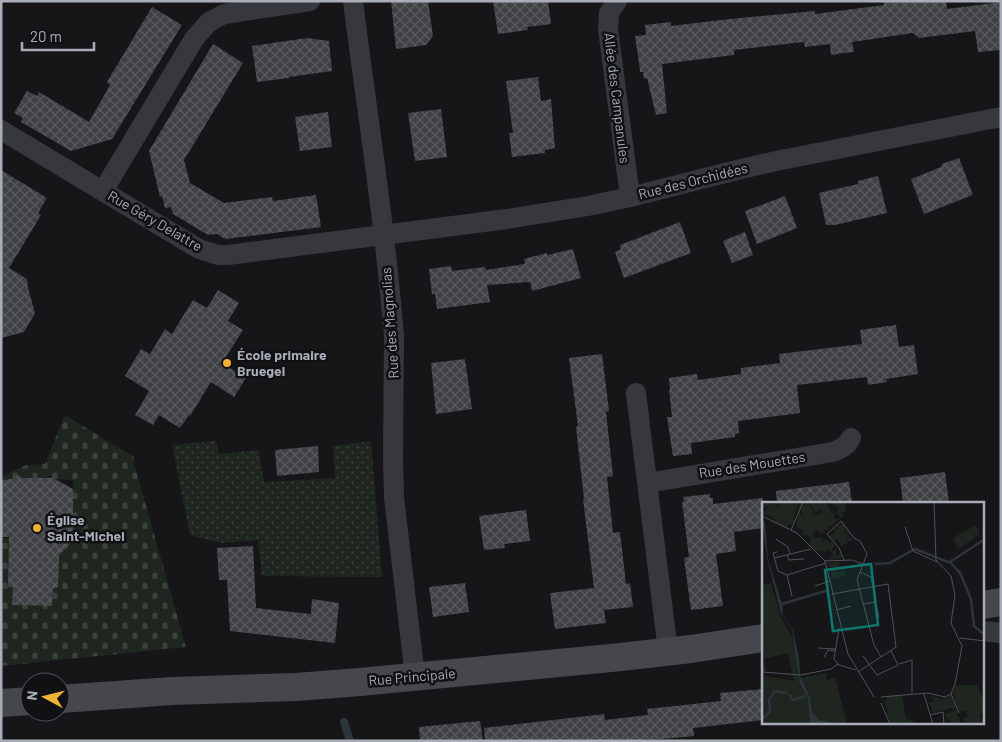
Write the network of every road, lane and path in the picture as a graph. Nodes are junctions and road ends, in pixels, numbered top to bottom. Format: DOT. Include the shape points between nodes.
graph roads {
  1 [pos="310,1"];
  2 [pos="353,1"];
  3 [pos="617,1"];
  4 [pos="1001,117"];
  5 [pos="1,130"];
  6 [pos="103,191"];
  7 [pos="630,197"];
  8 [pos="383,235"];
  9 [pos="636,393"];
  10 [pos="851,438"];
  11 [pos="647,482"];
  12 [pos="1001,602"];
  13 [pos="984,605"];
  14 [pos="984,631"];
  15 [pos="1001,633"];
  16 [pos="762,638"];
  17 [pos="668,651"];
  18 [pos="415,677"];
  19 [pos="70,698"];
  20 [pos="20,702"];
  21 [pos="1,703"];
  1 -- 6 [label="street" via="224,14 209,22 194,40"];
  2 -- 8 [label="street, Rue des Magnolias"];
  3 -- 7 [label="street, Allée des Campanules" via="609,13 608,29"];
  4 -- 7 [label="street, Rue des Orchidées" via="781,160"];
  5 -- 6 [label="street, Rue Géry Delattre"];
  6 -- 8 [label="street, Rue Géry Delattre" via="199,249 218,255"];
  7 -- 8 [label="street, Rue des Orchidées" via="588,206"];
  8 -- 18 [label="street, Rue des Magnolias" via="394,336 394,497"];
  9 -- 11 [label="street"];
  10 -- 11 [label="street, Rue des Mouettes" via="844,447 833,452"];
  11 -- 17 [label="street"];
  12 -- 13 [label="street"];
  14 -- 15 [label="street"];
  16 -- 17 [label="street, Rue Principale"];
  17 -- 18 [label="street, Rue Principale"];
  18 -- 19 [label="street, Rue Principale" via="296,687"];
  20 -- 21 [label="street"];
}
